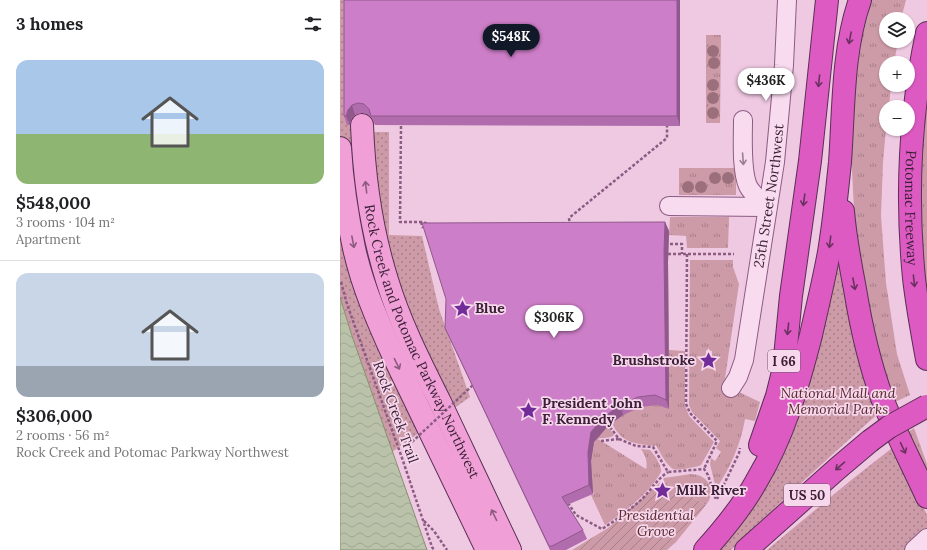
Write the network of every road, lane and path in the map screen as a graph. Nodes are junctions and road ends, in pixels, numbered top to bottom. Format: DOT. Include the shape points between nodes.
graph roads {
  1 [pos="787,0"];
  2 [pos="827,0"];
  3 [pos="860,0"];
  4 [pos="927,33"];
  5 [pos="743,120"];
  6 [pos="362,125"];
  7 [pos="401,126"];
  8 [pos="667,126"];
  9 [pos="340,148"];
  10 [pos="840,162"];
  11 [pos="669,206"];
  12 [pos="767,207"];
  13 [pos="421,222"];
  14 [pos="436,224"];
  15 [pos="570,232"];
  16 [pos="425,233"];
  17 [pos="659,244"];
  18 [pos="668,254"];
  19 [pos="682,254"];
  20 [pos="687,254"];
  21 [pos="734,254"];
  22 [pos="340,279"];
  23 [pos="927,359"];
  24 [pos="478,385"];
  25 [pos="731,388"];
  26 [pos="927,406"];
  27 [pos="606,422"];
  28 [pos="619,439"];
  29 [pos="601,441"];
  30 [pos="412,442"];
  31 [pos="741,445"];
  32 [pos="704,469"];
  33 [pos="668,472"];
  34 [pos="927,497"];
  35 [pos="568,502"];
  36 [pos="424,520"];
  37 [pos="927,538"];
  38 [pos="707,548"];
  39 [pos="434,550"];
  40 [pos="447,550"];
  41 [pos="487,550"];
  42 [pos="510,550"];
  43 [pos="746,550"];
  44 [pos="914,550"];
  1 -- 12 [label="street, 25th Street Northwest" via="775,162"];
  2 -- 38 [label="highway, I 66, one-way" via="810,162 782,376 757,454"];
  3 -- 10 [label="highway, one-way" via="846,67"];
  4 -- 23 [label="highway, Potomac Freeway, one-way" via="917,94 910,182 914,279"];
  5 -- 12 [label="street, one-way" via="744,169 748,185"];
  42 -- 6 [label="main road, Rock Creek and Potomac Parkway Northwest, one-way" via="406,332 387,281 372,225"];
  7 -- 13 [label="path" via="400,222"];
  8 -- 15 [label="path" via="667,138 569,218"];
  9 -- 41 [label="main road, Rock Creek and Potomac Parkway Northwest, one-way" via="354,249 368,295 385,338"];
  10 -- 34 [label="highway, one-way" via="847,246 867,348 891,420"];
  10 -- 38 [label="highway, one-way" via="829,252 822,286 804,363 787,418 742,505"];
  11 -- 12 [label="street"];
  12 -- 25 [label="street, 25th Street Northwest" via="744,360 736,383"];
  13 -- 14 [label="path"];
  13 -- 16 [label="path"];
  17 -- 19 [label="path" via="682,244"];
  18 -- 19 [label="path"];
  19 -- 20 [label="path"];
  20 -- 21 [label="path"];
  20 -- 32 [label="path" via="686,404 690,413 717,441"];
  22 -- 36 [label="path, Rock Creek Trail"];
  24 -- 30 [label="path, bridge" via="474,384"];
  26 -- 43 [label="highway, US 50, one-way, bridge" via="870,441"];
  27 -- 28 [label="path"];
  28 -- 29 [label="path"];
  28 -- 33 [label="path" via="636,446 652,447"];
  31 -- 32 [label="path" via="716,500"];
  32 -- 33 [label="path"];
  33 -- 35 [label="path" via="642,499 602,529 576,515"];
  36 -- 39 [label="path, Rock Creek Trail"];
  36 -- 40 [label="path"];
  37 -- 44 [label="street"];
}
